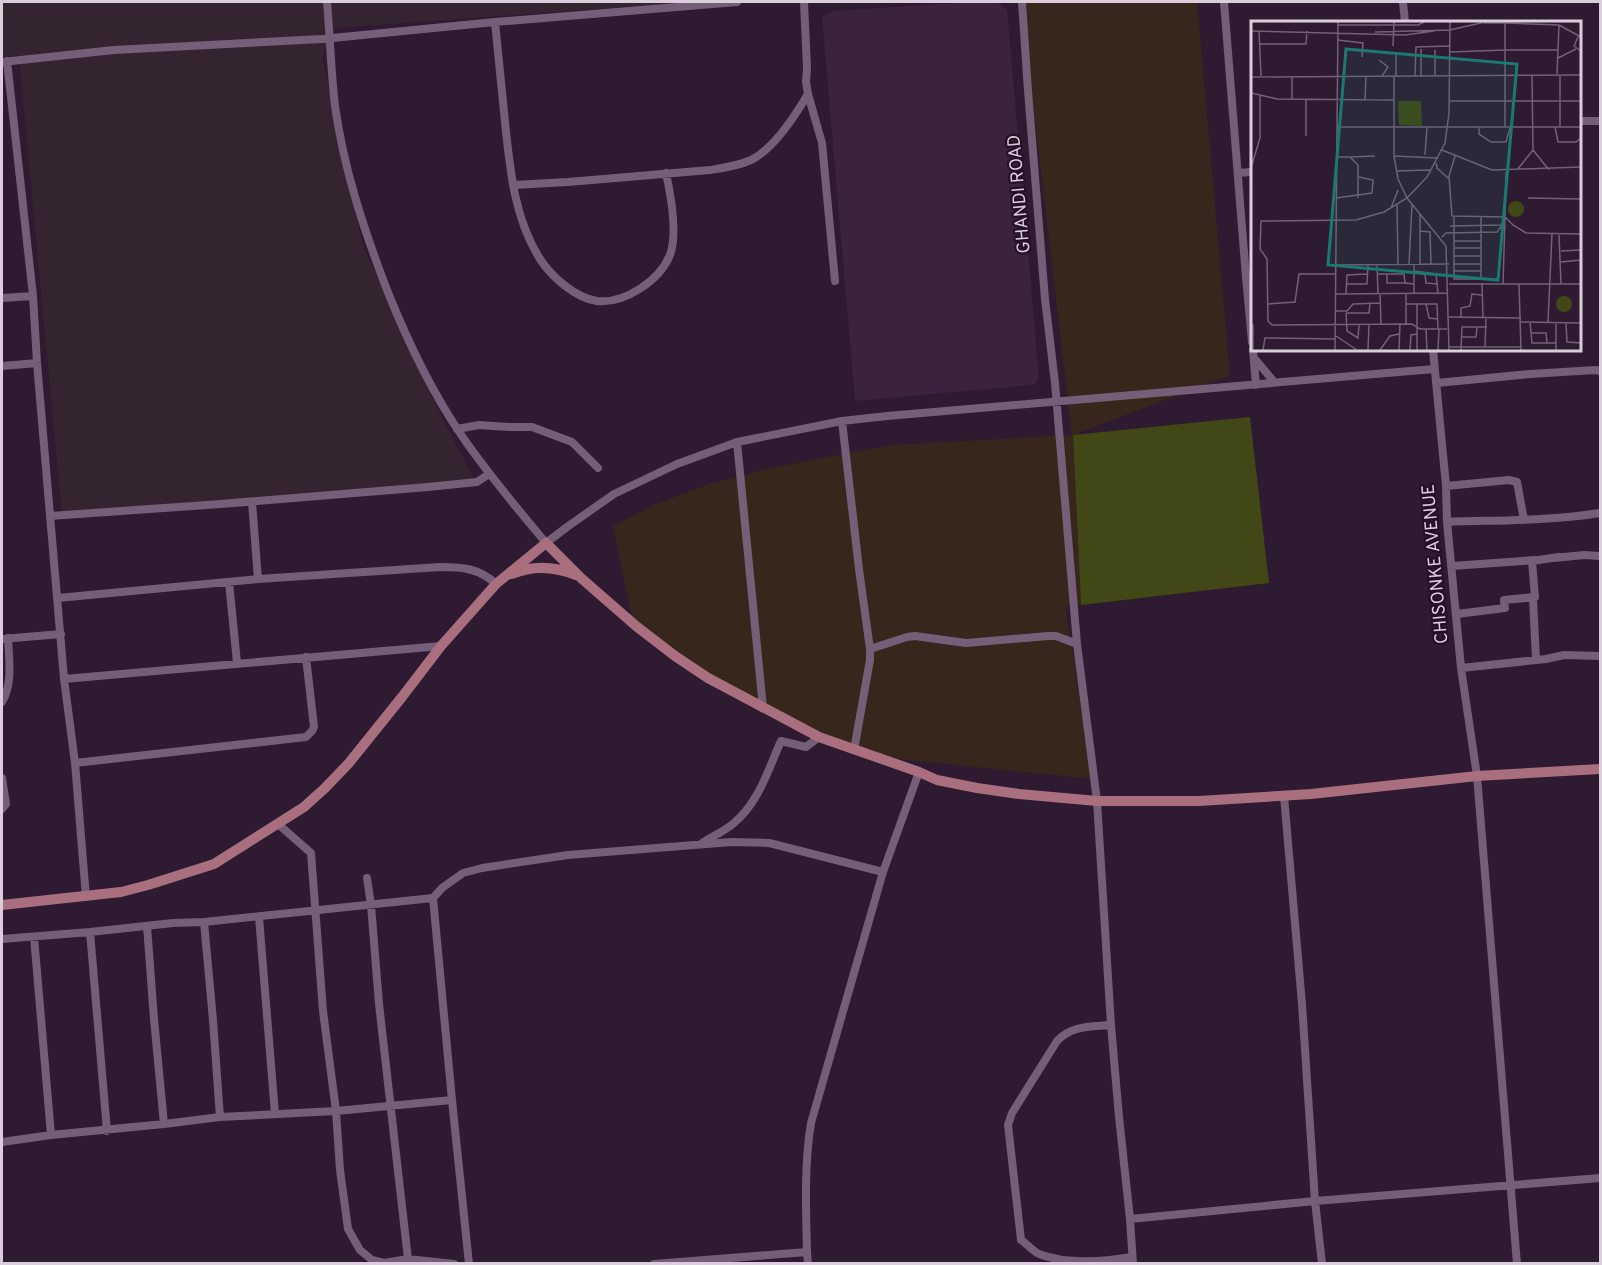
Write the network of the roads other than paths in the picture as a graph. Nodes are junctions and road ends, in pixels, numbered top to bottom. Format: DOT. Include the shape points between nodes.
graph roads {
  1 [pos="327,2"];
  2 [pos="737,2"];
  3 [pos="804,2"];
  4 [pos="1022,2"];
  5 [pos="1224,2"];
  6 [pos="1403,2"];
  7 [pos="1405,21"];
  8 [pos="495,22"];
  9 [pos="330,38"];
  10 [pos="4,62"];
  11 [pos="808,94"];
  12 [pos="1581,121"];
  13 [pos="1600,121"];
  14 [pos="1251,172"];
  15 [pos="666,173"];
  16 [pos="1238,173"];
  17 [pos="513,184"];
  18 [pos="835,281"];
  19 [pos="33,296"];
  20 [pos="2,298"];
  21 [pos="1251,333"];
  22 [pos="1433,351"];
  23 [pos="1254,354"];
  24 [pos="37,363"];
  25 [pos="2,366"];
  26 [pos="1434,369"];
  27 [pos="1600,371"];
  28 [pos="1275,383"];
  29 [pos="1437,383"];
  30 [pos="1256,385"];
  31 [pos="1056,401"];
  32 [pos="842,421"];
  33 [pos="457,429"];
  34 [pos="737,442"];
  35 [pos="598,468"];
  36 [pos="489,474"];
  37 [pos="1446,486"];
  38 [pos="252,502"];
  39 [pos="1600,513"];
  40 [pos="50,516"];
  41 [pos="1524,520"];
  42 [pos="1447,522"];
  43 [pos="546,543"];
  44 [pos="1600,555"];
  45 [pos="1559,558"];
  46 [pos="1452,566"];
  47 [pos="581,578"];
  48 [pos="258,579"];
  49 [pos="229,582"];
  50 [pos="498,582"];
  51 [pos="58,598"];
  52 [pos="1533,598"];
  53 [pos="1456,614"];
  54 [pos="61,634"];
  55 [pos="5,639"];
  56 [pos="1077,644"];
  57 [pos="441,646"];
  58 [pos="870,649"];
  59 [pos="1600,656"];
  60 [pos="306,657"];
  61 [pos="1536,660"];
  62 [pos="237,663"];
  63 [pos="1461,669"];
  64 [pos="64,679"];
  65 [pos="2,702"];
  66 [pos="762,708"];
  67 [pos="819,737"];
  68 [pos="854,750"];
  69 [pos="75,763"];
  70 [pos="1600,769"];
  71 [pos="919,772"];
  72 [pos="1477,776"];
  73 [pos="2,778"];
  74 [pos="1284,796"];
  75 [pos="1097,801"];
  76 [pos="2,809"];
  77 [pos="278,824"];
  78 [pos="699,845"];
  79 [pos="883,872"];
  80 [pos="368,878"];
  81 [pos="86,897"];
  82 [pos="433,898"];
  83 [pos="2,904"];
  84 [pos="371,905"];
  85 [pos="315,909"];
  86 [pos="259,917"];
  87 [pos="204,922"];
  88 [pos="147,926"];
  89 [pos="90,932"];
  90 [pos="34,937"];
  91 [pos="2,939"];
  92 [pos="1111,1025"];
  93 [pos="452,1100"];
  94 [pos="391,1107"];
  95 [pos="336,1111"];
  96 [pos="275,1114"];
  97 [pos="220,1117"];
  98 [pos="164,1124"];
  99 [pos="107,1131"];
  100 [pos="51,1135"];
  101 [pos="2,1142"];
  102 [pos="1600,1178"];
  103 [pos="1511,1184"];
  104 [pos="1315,1201"];
  105 [pos="1130,1220"];
  106 [pos="807,1252"];
  107 [pos="408,1259"];
  108 [pos="1132,1260"];
  109 [pos="454,1263"];
  110 [pos="469,1263"];
  111 [pos="654,1263"];
  112 [pos="808,1263"];
  113 [pos="1322,1263"];
  114 [pos="1518,1263"];
  1 -- 9 [label="street"];
  2 -- 8 [label="street"];
  3 -- 11 [label="street"];
  4 -- 31 [label="street, GHANDI ROAD"];
  5 -- 16 [label="street"];
  6 -- 7 [label="street"];
  8 -- 9 [label="street"];
  8 -- 17 [label="street"];
  9 -- 10 [label="street" via="114,50"];
  9 -- 33 [label="street" via="335,105 361,219 399,321"];
  10 -- 19 [label="street"];
  11 -- 15 [label="street" via="772,144 752,160"];
  11 -- 18 [label="street" via="822,143"];
  12 -- 13 [label="street"];
  14 -- 16 [label="street"];
  15 -- 17 [label="street"];
  15 -- 17 [label="street" via="673,229 671,253 664,267 636,292 597,301 575,293 547,269 520,217"];
  16 -- 21 [label="street"];
  19 -- 20 [label="street"];
  19 -- 24 [label="street"];
  22 -- 26 [label="street, CHISONKE AVENUE"];
  23 -- 28 [label="street"];
  23 -- 30 [label="street"];
  24 -- 25 [label="street"];
  24 -- 40 [label="street"];
  26 -- 28 [label="street"];
  26 -- 29 [label="street, CHISONKE AVENUE"];
  27 -- 29 [label="street"];
  28 -- 30 [label="street"];
  29 -- 37 [label="street, CHISONKE AVENUE"];
  30 -- 31 [label="street"];
  31 -- 32 [label="street"];
  31 -- 56 [label="street, GHANDI ROAD"];
  32 -- 34 [label="street"];
  32 -- 58 [label="street"];
  33 -- 35 [label="street" via="479,425 532,427 572,442"];
  33 -- 36 [label="street"];
  34 -- 43 [label="street" via="677,464 614,494"];
  34 -- 66 [label="street"];
  36 -- 38 [label="street" via="477,482"];
  36 -- 43 [label="street"];
  37 -- 41 [label="street" via="1517,482"];
  37 -- 42 [label="street, CHISONKE AVENUE"];
  38 -- 40 [label="street"];
  38 -- 48 [label="street"];
  39 -- 41 [label="street"];
  40 -- 51 [label="street"];
  41 -- 42 [label="street"];
  42 -- 46 [label="street, CHISONKE AVENUE"];
  43 -- 47 [label="main road"];
  43 -- 50 [label="main road"];
  44 -- 45 [label="street"];
  45 -- 46 [label="street"];
  45 -- 52 [label="street" via="1532,561"];
  46 -- 53 [label="street, CHISONKE AVENUE"];
  47 -- 50 [label="main road" via="562,570 541,568 520,570"];
  47 -- 66 [label="main road" via="675,656"];
  48 -- 49 [label="street"];
  48 -- 50 [label="street" via="457,567 483,573"];
  49 -- 51 [label="street"];
  49 -- 62 [label="street"];
  50 -- 57 [label="main road"];
  51 -- 54 [label="street"];
  52 -- 53 [label="street" via="1504,600 1504,608"];
  52 -- 61 [label="street"];
  53 -- 63 [label="street, CHISONKE AVENUE"];
  54 -- 55 [label="street"];
  54 -- 64 [label="street"];
  55 -- 65 [label="street" via="9,678"];
  56 -- 58 [label="street" via="1056,636 966,643 915,636"];
  56 -- 75 [label="street, GHANDI ROAD"];
  57 -- 60 [label="street"];
  57 -- 77 [label="main road" via="349,763 304,807"];
  58 -- 68 [label="street"];
  59 -- 61 [label="street" via="1564,655"];
  60 -- 62 [label="street"];
  60 -- 69 [label="street" via="314,727 306,737"];
  61 -- 63 [label="street"];
  62 -- 64 [label="street"];
  63 -- 72 [label="street, CHISONKE AVENUE"];
  64 -- 69 [label="street"];
  66 -- 67 [label="main road"];
  67 -- 68 [label="main road"];
  67 -- 78 [label="street" via="806,747 781,741 749,809"];
  68 -- 71 [label="main road"];
  69 -- 81 [label="street"];
  70 -- 72 [label="main road"];
  71 -- 75 [label="main road" via="977,788"];
  71 -- 79 [label="street"];
  72 -- 74 [label="main road"];
  72 -- 103 [label="street, CHISONKE AVENUE"];
  73 -- 76 [label="street" via="6,804"];
  74 -- 75 [label="main road"];
  74 -- 104 [label="street"];
  75 -- 92 [label="street, GHANDI ROAD"];
  77 -- 81 [label="main road" via="214,864 121,892"];
  77 -- 85 [label="street" via="311,853"];
  78 -- 79 [label="street" via="769,843"];
  78 -- 82 [label="street" via="568,855 482,868 464,873"];
  79 -- 106 [label="street" via="811,1123 807,1148"];
  80 -- 84 [label="street"];
  81 -- 83 [label="main road"];
  82 -- 84 [label="street"];
  82 -- 93 [label="street"];
  84 -- 85 [label="street"];
  84 -- 94 [label="street"];
  85 -- 86 [label="street"];
  85 -- 95 [label="street"];
  86 -- 87 [label="street"];
  86 -- 96 [label="street"];
  87 -- 88 [label="street"];
  87 -- 97 [label="street"];
  88 -- 89 [label="street"];
  88 -- 98 [label="street"];
  89 -- 90 [label="street"];
  89 -- 99 [label="street"];
  90 -- 91 [label="street"];
  90 -- 100 [label="street"];
  92 -- 105 [label="street, GHANDI ROAD"];
  92 -- 108 [label="street" via="1064,1034 1008,1125 1021,1240 1039,1254 1070,1263"];
  93 -- 94 [label="street"];
  93 -- 110 [label="street"];
  94 -- 95 [label="street"];
  94 -- 107 [label="street"];
  95 -- 96 [label="street"];
  95 -- 107 [label="street" via="348,1229 360,1250 372,1260 384,1263"];
  96 -- 97 [label="street"];
  97 -- 98 [label="street"];
  98 -- 99 [label="street"];
  99 -- 100 [label="street"];
  100 -- 101 [label="street"];
  102 -- 103 [label="street"];
  103 -- 104 [label="street"];
  103 -- 114 [label="street, CHISONKE AVENUE"];
  104 -- 105 [label="street"];
  104 -- 113 [label="street"];
  105 -- 108 [label="street, GHANDI ROAD"];
  106 -- 111 [label="street"];
  106 -- 112 [label="street"];
  107 -- 109 [label="street"];
}
